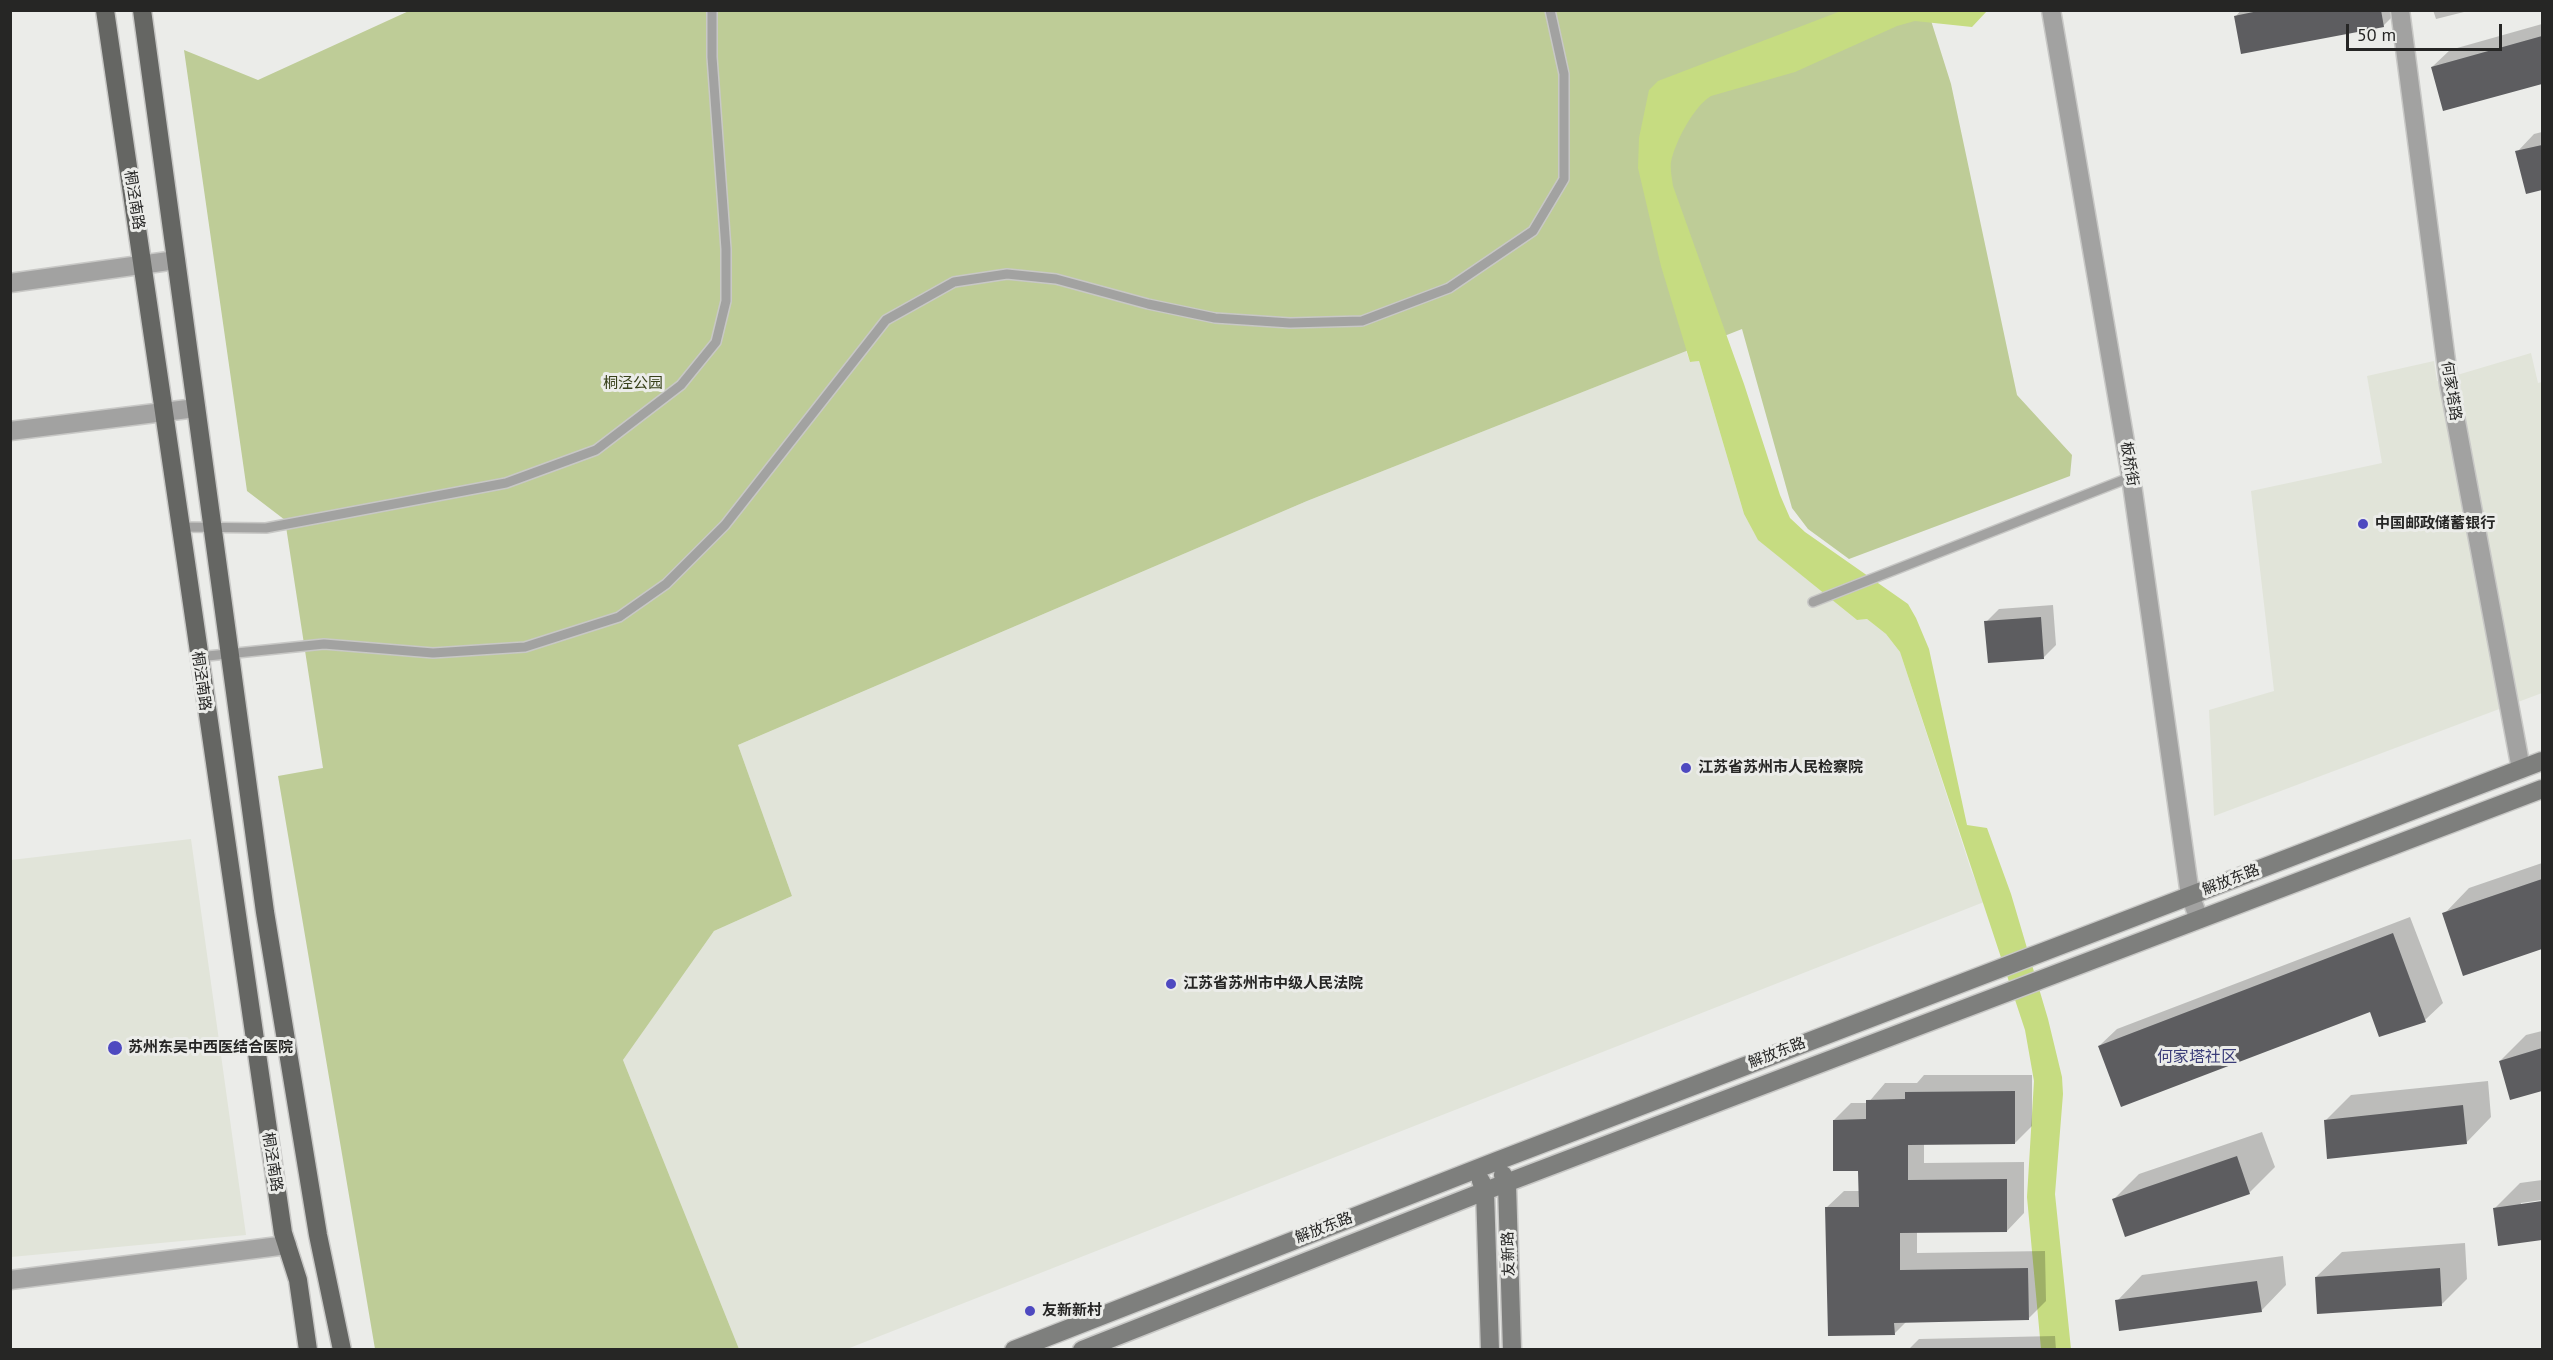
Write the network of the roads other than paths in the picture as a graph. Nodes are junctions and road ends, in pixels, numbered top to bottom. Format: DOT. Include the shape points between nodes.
graph roads {
  1 [pos="105,10"];
  2 [pos="142,10"];
  3 [pos="712,10"];
  4 [pos="1550,10"];
  5 [pos="2051,10"];
  6 [pos="2400,10"];
  7 [pos="176,260"];
  8 [pos="144,266"];
  9 [pos="10,283"];
  10 [pos="196,408"];
  11 [pos="164,412"];
  12 [pos="10,431"];
  13 [pos="2131,477"];
  14 [pos="180,527"];
  15 [pos="213,528"];
  16 [pos="1813,602"];
  17 [pos="229,654"];
  18 [pos="198,657"];
  19 [pos="2542,761"];
  20 [pos="2521,769"];
  21 [pos="2542,789"];
  22 [pos="2190,895"];
  23 [pos="2199,919"];
  24 [pos="1497,1161"];
  25 [pos="1476,1169"];
  26 [pos="1507,1184"];
  27 [pos="1485,1191"];
  28 [pos="287,1245"];
  29 [pos="10,1280"];
  30 [pos="308,1350"];
  31 [pos="342,1350"];
  32 [pos="1014,1350"];
  33 [pos="1082,1350"];
  34 [pos="1490,1350"];
  35 [pos="1512,1350"];
  1 -- 8 [label="main road, 桐泾南路"];
  2 -- 7 [label="main road"];
  3 -- 15 [label="lane" via="726,301 716,342 681,384 596,450 506,483 266,528"];
  4 -- 17 [label="lane" via="1564,74 1564,179 1533,231 1449,288 1362,321 1290,323 1215,318 1056,279 1007,274 954,282 886,320 725,525 666,584 619,617 525,647 433,654 324,644"];
  5 -- 13 [label="street, 板桥街"];
  6 -- 20 [label="street, 何家塔路" via="2449,384"];
  7 -- 8 [label="street"];
  7 -- 10 [label="main road"];
  8 -- 9 [label="street"];
  8 -- 11 [label="main road, 桐泾南路"];
  10 -- 11 [label="street"];
  10 -- 15 [label="main road"];
  11 -- 12 [label="street"];
  11 -- 14 [label="main road, 桐泾南路"];
  13 -- 16 [label="lane"];
  13 -- 22 [label="street, 板桥街"];
  14 -- 15 [label="lane"];
  14 -- 18 [label="main road, 桐泾南路"];
  15 -- 17 [label="main road"];
  17 -- 18 [label="lane"];
  17 -- 31 [label="main road" via="289,1061"];
  18 -- 28 [label="main road, 桐泾南路"];
  19 -- 20 [label="main road, 解放东路"];
  20 -- 22 [label="main road, 解放东路"];
  21 -- 23 [label="main road, 解放东路"];
  22 -- 23 [label="street, 板桥街"];
  22 -- 24 [label="main road, 解放东路"];
  23 -- 26 [label="main road, 解放东路"];
  24 -- 25 [label="main road, 解放东路"];
  24 -- 26 [label="main road, 友新路"];
  25 -- 27 [label="main road, 友新路"];
  25 -- 32 [label="main road, 解放东路"];
  26 -- 27 [label="main road, 解放东路"];
  26 -- 35 [label="main road, 友新路"];
  27 -- 33 [label="main road, 解放东路"];
  27 -- 34 [label="main road, 友新路"];
  28 -- 29 [label="street"];
  28 -- 30 [label="main road, 桐泾南路" via="298,1280"];
}
